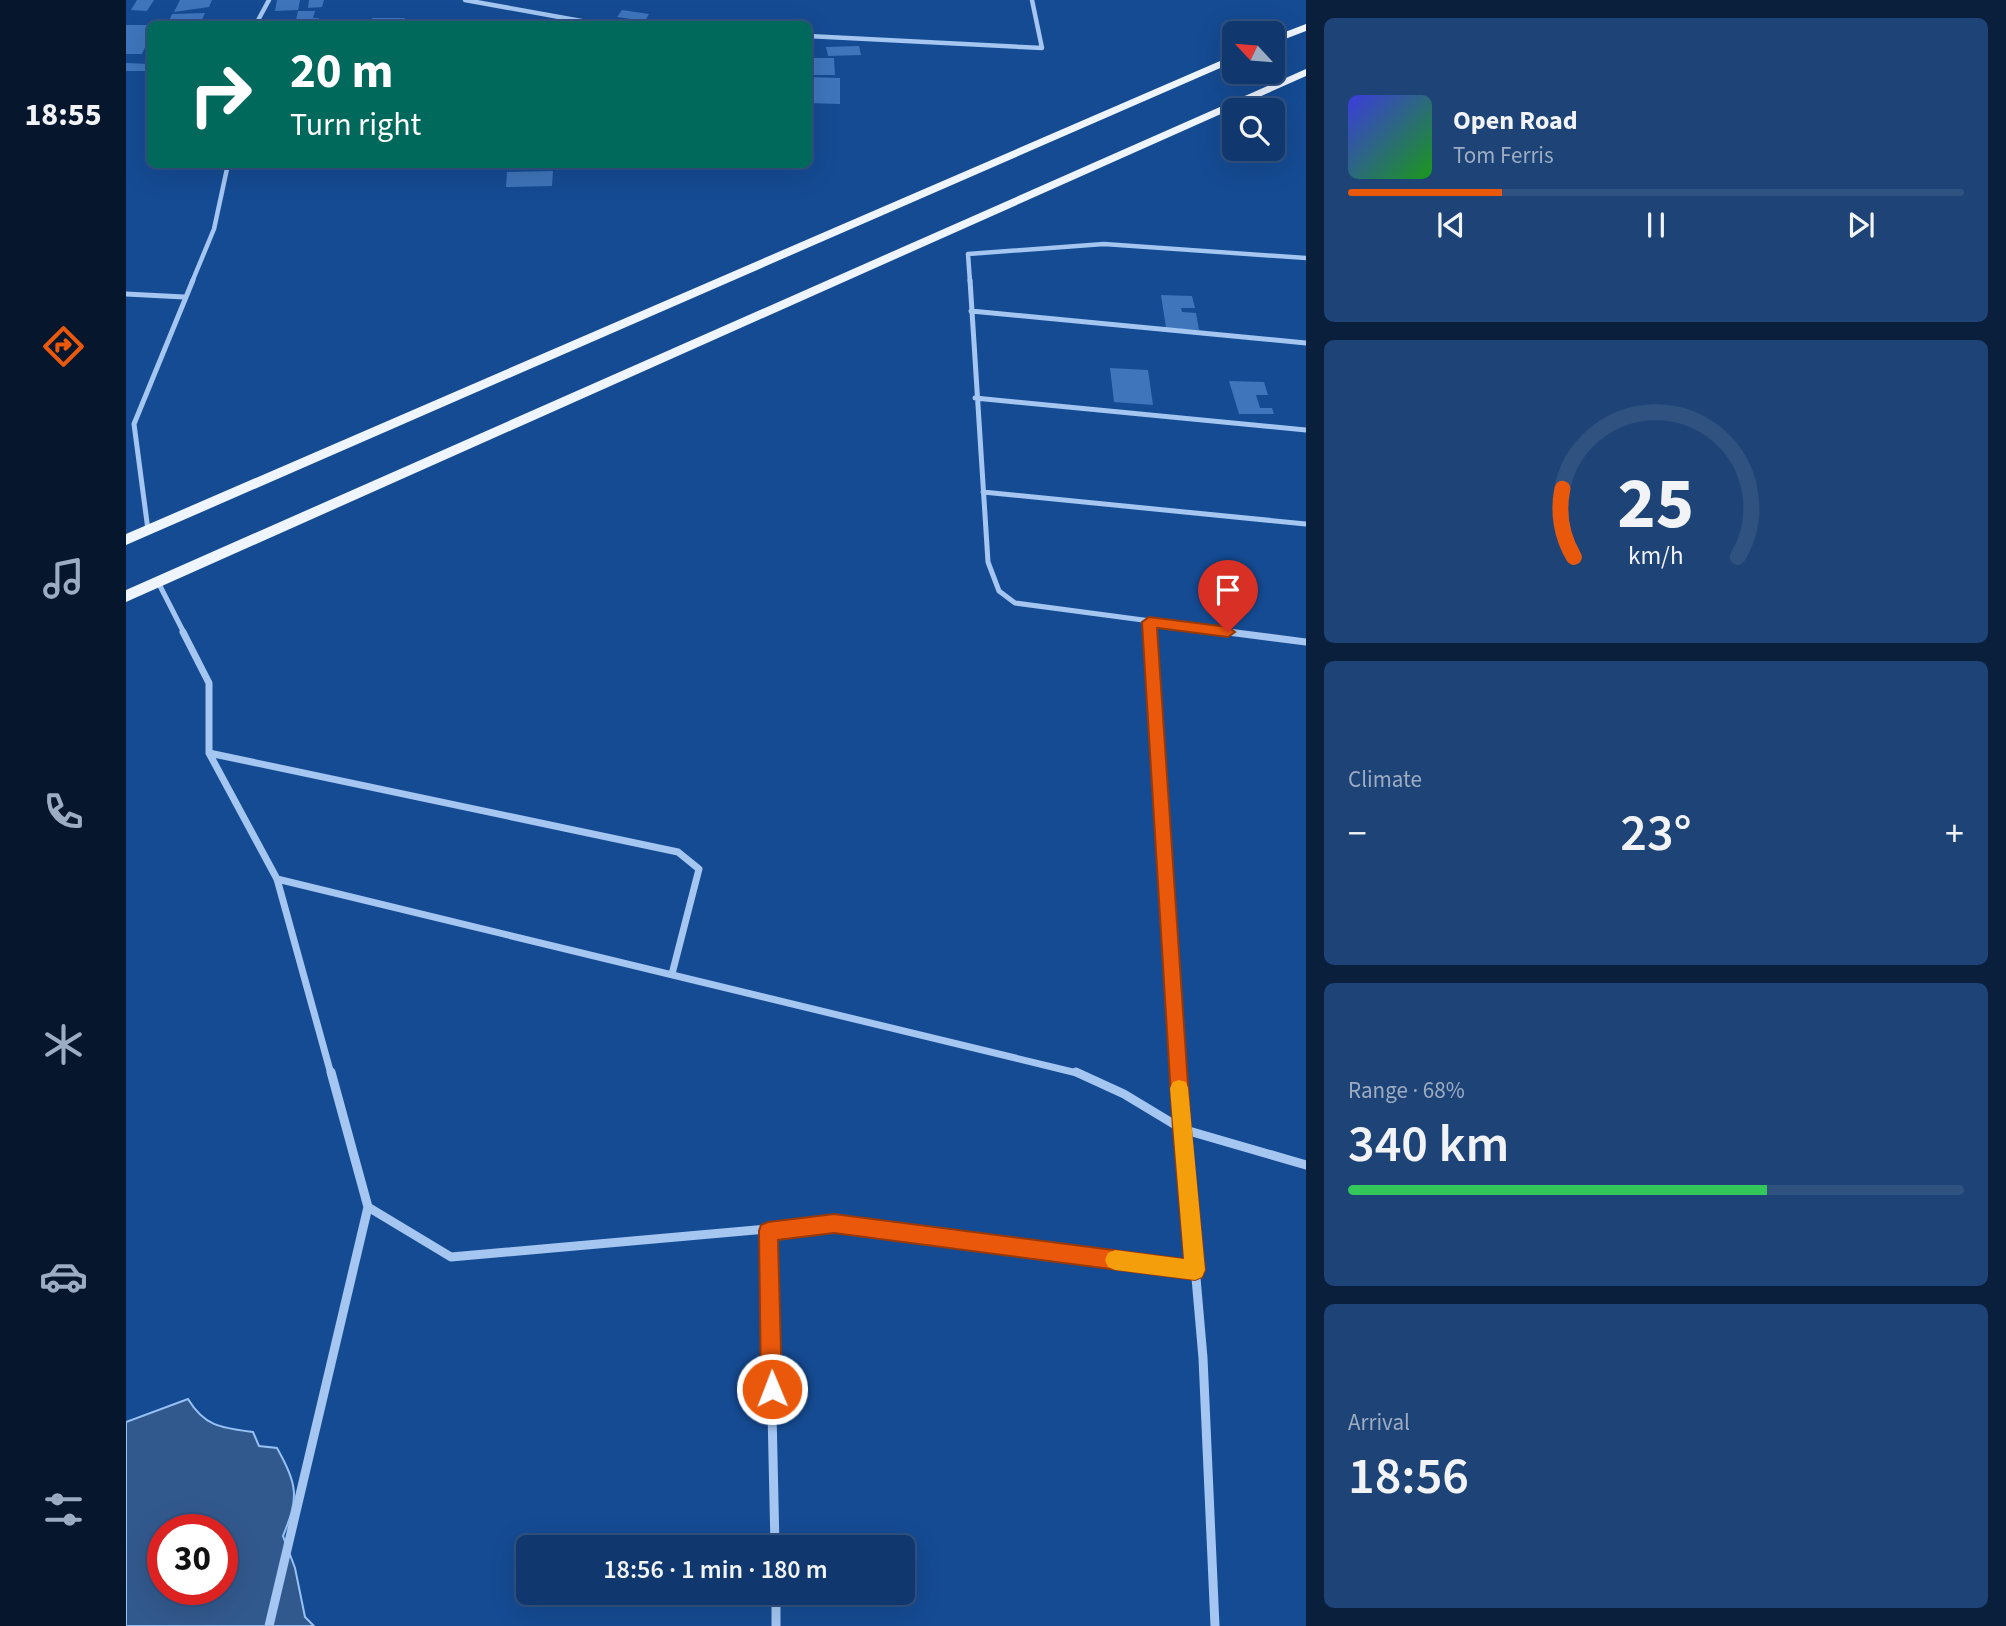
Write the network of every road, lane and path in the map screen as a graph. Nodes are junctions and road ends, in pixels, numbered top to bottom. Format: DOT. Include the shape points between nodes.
graph roads {
  1 [pos="269,0"];
  2 [pos="465,0"];
  3 [pos="1031,0"];
  4 [pos="258,21"];
  5 [pos="581,21"];
  6 [pos="1306,26"];
  7 [pos="1285,35"];
  8 [pos="812,36"];
  9 [pos="1222,63"];
  10 [pos="1306,72"];
  11 [pos="227,168"];
  12 [pos="1306,258"];
  13 [pos="126,294"];
  14 [pos="184,297"];
  15 [pos="971,311"];
  16 [pos="1306,343"];
  17 [pos="975,398"];
  18 [pos="1306,430"];
  19 [pos="983,492"];
  20 [pos="1306,524"];
  21 [pos="148,530"];
  22 [pos="126,540"];
  23 [pos="158,582"];
  24 [pos="126,596"];
  25 [pos="1149,622"];
  26 [pos="1306,642"];
  27 [pos="209,752"];
  28 [pos="277,879"];
  29 [pos="672,974"];
  30 [pos="1182,1129"];
  31 [pos="1306,1165"];
  32 [pos="368,1207"];
  33 [pos="768,1231"];
  34 [pos="1195,1270"];
  35 [pos="775,1535"];
  36 [pos="776,1605"];
  37 [pos="269,1626"];
  38 [pos="776,1626"];
  39 [pos="1215,1626"];
  1 -- 4 [label="street"];
  2 -- 5 [label="street"];
  3 -- 8 [label="street" via="1042,48"];
  6 -- 7 [label="main road"];
  9 -- 21 [label="main road"];
  10 -- 23 [label="main road"];
  11 -- 14 [label="street" via="214,229"];
  12 -- 15 [label="street" via="1104,244 968,254"];
  13 -- 14 [label="street"];
  14 -- 21 [label="street" via="134,424"];
  15 -- 16 [label="street"];
  15 -- 17 [label="street"];
  17 -- 18 [label="street"];
  17 -- 19 [label="street"];
  19 -- 20 [label="street"];
  19 -- 25 [label="street" via="988,562 999,591 1015,604"];
  21 -- 22 [label="main road"];
  23 -- 24 [label="main road"];
  23 -- 27 [label="street" via="209,683"];
  25 -- 26 [label="street"];
  25 -- 30 [label="street"];
  27 -- 28 [label="street"];
  27 -- 29 [label="street" via="678,852 699,869"];
  28 -- 29 [label="street"];
  28 -- 32 [label="street"];
  29 -- 30 [label="street" via="1078,1073"];
  30 -- 31 [label="street"];
  30 -- 34 [label="street"];
  32 -- 33 [label="street" via="451,1257"];
  32 -- 37 [label="street"];
  33 -- 34 [label="street" via="834,1223"];
  33 -- 35 [label="street"];
  34 -- 39 [label="street"];
  36 -- 38 [label="street"];
}
